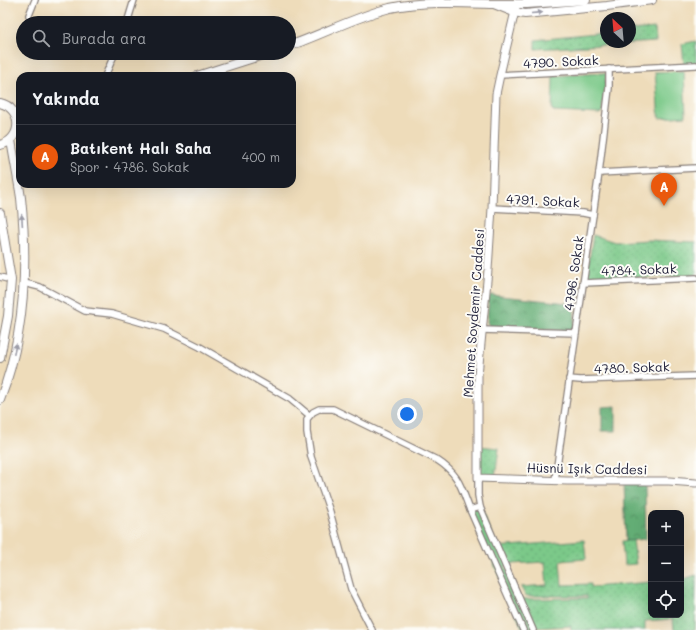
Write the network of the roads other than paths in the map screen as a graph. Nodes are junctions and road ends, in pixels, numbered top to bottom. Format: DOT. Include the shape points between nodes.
graph roads {
  1 [pos="35,0"];
  2 [pos="134,0"];
  3 [pos="586,0"];
  4 [pos="652,0"];
  5 [pos="516,6"];
  6 [pos="29,15"];
  7 [pos="129,16"];
  8 [pos="296,43"];
  9 [pos="112,60"];
  10 [pos="247,60"];
  11 [pos="696,65"];
  12 [pos="609,69"];
  13 [pos="107,72"];
  14 [pos="210,72"];
  15 [pos="500,74"];
  16 [pos="0,103"];
  17 [pos="8,106"];
  18 [pos="16,106"];
  19 [pos="16,116"];
  20 [pos="15,137"];
  21 [pos="0,146"];
  22 [pos="16,149"];
  23 [pos="696,168"];
  24 [pos="599,173"];
  25 [pos="19,188"];
  26 [pos="23,188"];
  27 [pos="20,197"];
  28 [pos="492,208"];
  29 [pos="0,213"];
  30 [pos="593,215"];
  31 [pos="0,277"];
  32 [pos="696,278"];
  33 [pos="11,280"];
  34 [pos="24,283"];
  35 [pos="583,283"];
  36 [pos="482,330"];
  37 [pos="576,334"];
  38 [pos="0,358"];
  39 [pos="696,376"];
  40 [pos="569,379"];
  41 [pos="0,400"];
  42 [pos="309,415"];
  43 [pos="478,478"];
  44 [pos="555,480"];
  45 [pos="696,483"];
  46 [pos="480,507"];
  47 [pos="470,510"];
  48 [pos="372,630"];
  49 [pos="523,630"];
  50 [pos="533,630"];
  1 -- 6 [label="street"];
  2 -- 7 [label="street"];
  3 -- 5 [label="main road"];
  5 -- 4 [label="main road, one-way" via="525,14"];
  5 -- 8 [label="main road" via="423,4 390,8"];
  5 -- 15 [label="street, Mehmet Soydemir Caddesi"];
  9 -- 13 [label="street"];
  10 -- 14 [label="main road"];
  11 -- 12 [label="street, 4790. Sokak"];
  12 -- 15 [label="street, 4790. Sokak"];
  12 -- 24 [label="street, 4796. Sokak"];
  15 -- 28 [label="street, Mehmet Soydemir Caddesi" via="496,101"];
  16 -- 17 [label="main road"];
  17 -- 18 [label="main road"];
  17 -- 19 [label="main road"];
  20 -- 21 [label="main road"];
  20 -- 22 [label="main road"];
  23 -- 24 [label="street"];
  24 -- 30 [label="street, 4796. Sokak"];
  25 -- 27 [label="main road"];
  26 -- 27 [label="main road"];
  34 -- 27 [label="main road, one-way"];
  28 -- 30 [label="street, 4791. Sokak"];
  28 -- 36 [label="street, Mehmet Soydemir Caddesi"];
  29 -- 33 [label="main road"];
  30 -- 35 [label="street, 4796. Sokak"];
  31 -- 33 [label="street"];
  32 -- 35 [label="street, 4784. Sokak"];
  33 -- 38 [label="main road" via="8,316"];
  41 -- 34 [label="main road, one-way" via="10,371 20,323"];
  34 -- 42 [label="street" via="40,287 85,311 112,314 164,329 290,399"];
  35 -- 37 [label="street, 4796. Sokak"];
  36 -- 37 [label="street"];
  36 -- 43 [label="street, Mehmet Soydemir Caddesi" via="478,374"];
  37 -- 40 [label="street, 4796. Sokak"];
  39 -- 40 [label="street, 4780. Sokak"];
  40 -- 44 [label="street, 4796. Sokak"];
  42 -- 47 [label="street" via="319,409 333,409 437,460 456,477"];
  42 -- 48 [label="street" via="307,432 314,466 330,512 351,589"];
  43 -- 44 [label="street, Hüsnü Işık Caddesi"];
  43 -- 46 [label="street, Mehmet Soydemir Caddesi"];
  44 -- 45 [label="street, Hüsnü Işık Caddesi"];
  46 -- 47 [label="street"];
  46 -- 50 [label="street, Mehmet Soydemir Caddesi"];
  47 -- 49 [label="street"];
}
